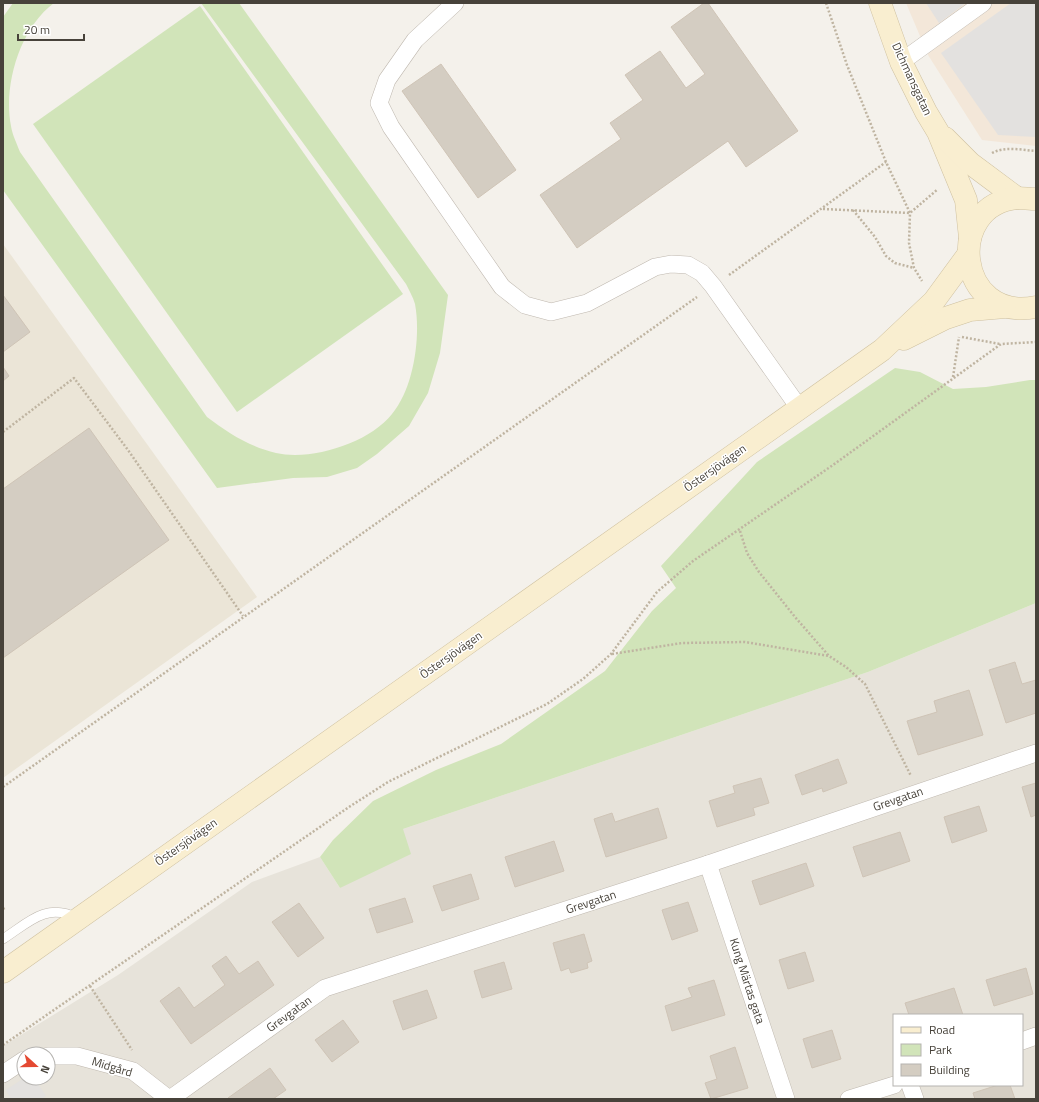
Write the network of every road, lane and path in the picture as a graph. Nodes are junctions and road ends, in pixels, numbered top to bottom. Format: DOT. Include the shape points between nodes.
graph roads {
  1 [pos="455,3"];
  2 [pos="826,3"];
  3 [pos="880,3"];
  4 [pos="983,3"];
  5 [pos="901,62"];
  6 [pos="1036,151"];
  7 [pos="886,162"];
  8 [pos="963,169"];
  9 [pos="1031,199"];
  10 [pos="822,209"];
  11 [pos="853,210"];
  12 [pos="910,213"];
  13 [pos="968,247"];
  14 [pos="914,268"];
  15 [pos="713,286"];
  16 [pos="1025,309"];
  17 [pos="959,337"];
  18 [pos="1036,342"];
  19 [pos="1001,344"];
  20 [pos="882,350"];
  21 [pos="800,408"];
  22 [pos="3,432"];
  23 [pos="740,531"];
  24 [pos="243,616"];
  25 [pos="611,654"];
  26 [pos="829,656"];
  27 [pos="1036,753"];
  28 [pos="3,787"];
  29 [pos="919,791"];
  30 [pos="708,864"];
  31 [pos="78,919"];
  32 [pos="3,939"];
  33 [pos="8,967"];
  34 [pos="90,986"];
  35 [pos="1036,1036"];
  36 [pos="1023,1041"];
  37 [pos="3,1045"];
  38 [pos="56,1056"];
  39 [pos="16,1065"];
  40 [pos="133,1071"];
  41 [pos="3,1074"];
  42 [pos="893,1085"];
  43 [pos="910,1086"];
  44 [pos="170,1099"];
  45 [pos="786,1099"];
  46 [pos="849,1099"];
  47 [pos="915,1099"];
  1 -- 15 [label="street" via="415,40 387,80 379,103 391,127 502,287 525,304 551,312 587,303 655,267 671,264 688,265 702,273"];
  2 -- 7 [label="path" via="847,65"];
  3 -- 5 [label="main road, Dichmansgatan"];
  4 -- 5 [label="street"];
  5 -- 8 [label="main road, Dichmansgatan" via="926,112"];
  6 -- 8 [label="path" via="998,150"];
  7 -- 10 [label="path"];
  7 -- 12 [label="path"];
  8 -- 9 [label="main road"];
  8 -- 12 [label="path"];
  8 -- 13 [label="main road, Dichmansgatan"];
  9 -- 13 [label="main road, Östersjövägen" via="1002,202 988,211 976,223"];
  10 -- 11 [label="path"];
  10 -- 15 [label="path"];
  11 -- 12 [label="path"];
  11 -- 14 [label="path" via="875,237 886,256 895,263"];
  13 -- 16 [label="main road, Dichmansgatan" via="973,278 986,295"];
  13 -- 20 [label="main road, Östersjövägen" via="934,301"];
  15 -- 21 [label="street"];
  15 -- 24 [label="path"];
  16 -- 20 [label="main road, Östersjövägen" via="970,310 946,318"];
  17 -- 19 [label="path"];
  18 -- 19 [label="path"];
  19 -- 23 [label="path"];
  20 -- 21 [label="main road, Östersjövägen"];
  21 -- 31 [label="main road, Östersjövägen"];
  22 -- 24 [label="path" via="74,378 128,450"];
  23 -- 25 [label="path" via="693,561 657,592"];
  23 -- 26 [label="path" via="747,553 759,572"];
  24 -- 28 [label="path"];
  25 -- 26 [label="path" via="682,643 745,642"];
  25 -- 34 [label="path" via="583,679 547,704 388,782 348,807"];
  26 -- 29 [label="path" via="865,684"];
  27 -- 29 [label="street, Grevgatan"];
  29 -- 30 [label="street, Grevgatan"];
  30 -- 44 [label="street, Grevgatan" via="325,988"];
  30 -- 45 [label="street, Kung Märtas gata"];
  31 -- 32 [label="lane" via="66,913 49,912"];
  31 -- 33 [label="main road, Östersjövägen"];
  34 -- 37 [label="path"];
  34 -- 40 [label="path" via="133,1050 136,1058"];
  35 -- 36 [label="street"];
  38 -- 40 [label="street, Midgård" via="77,1056"];
  39 -- 41 [label="street"];
  40 -- 44 [label="street, Midgård"];
  42 -- 46 [label="street"];
  43 -- 47 [label="street"];
}
